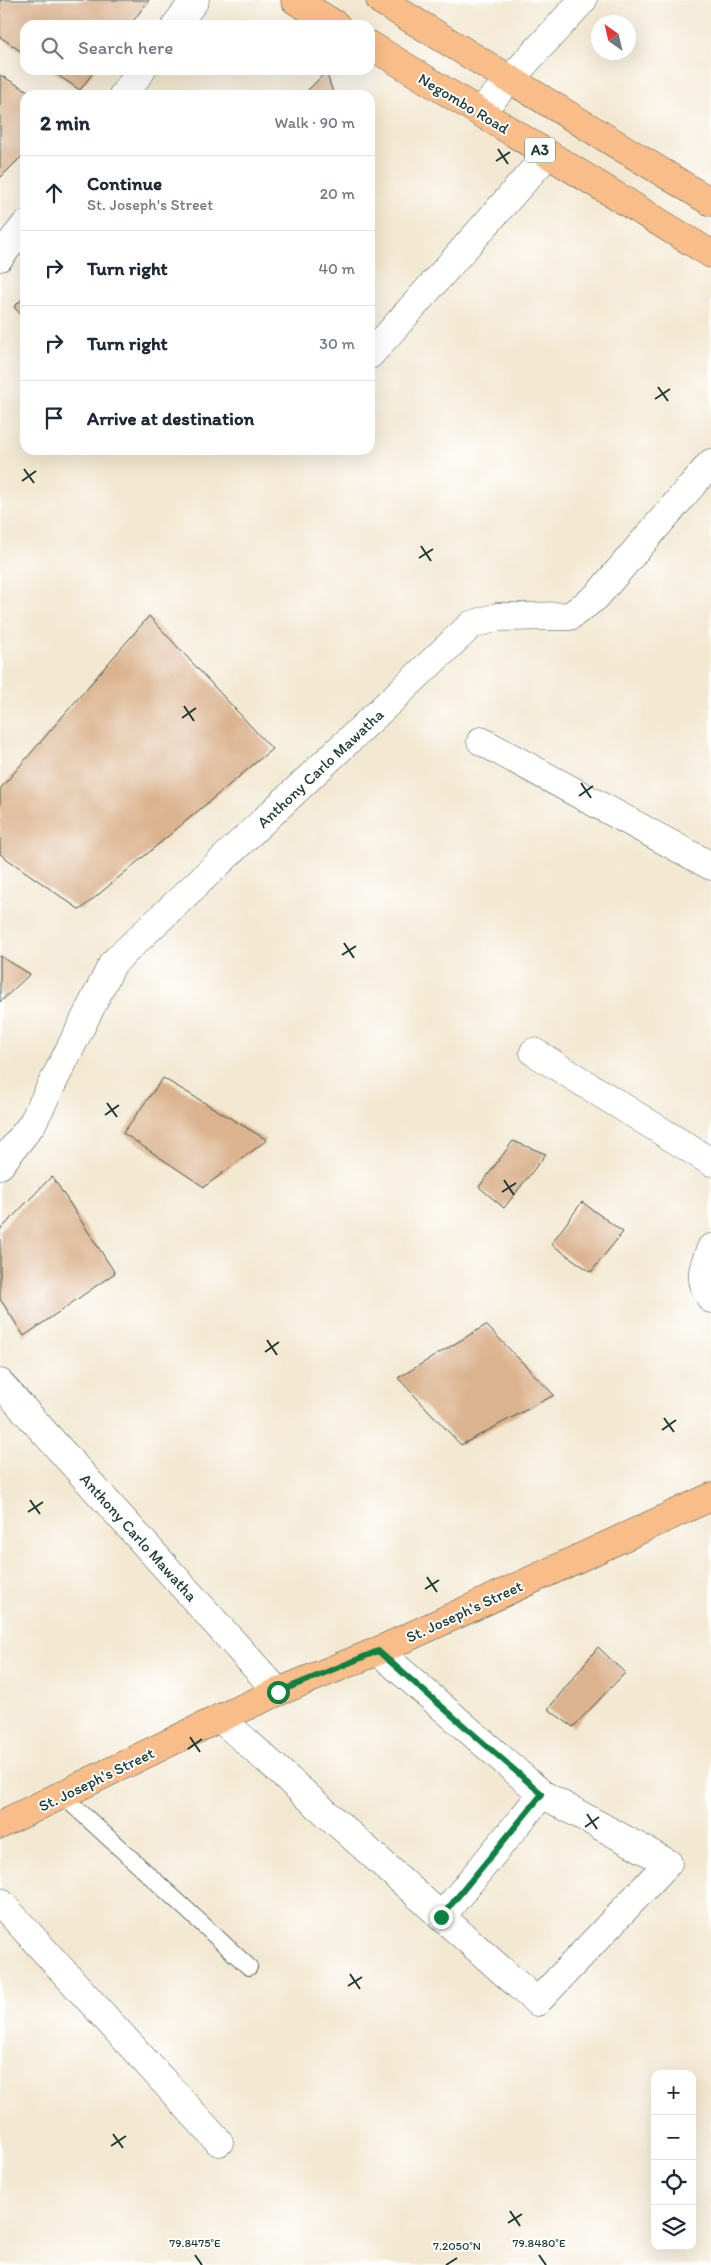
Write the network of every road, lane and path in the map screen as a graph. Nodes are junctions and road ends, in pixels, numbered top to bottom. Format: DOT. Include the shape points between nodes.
graph roads {
  1 [pos="195,0"];
  2 [pos="295,0"];
  3 [pos="380,0"];
  4 [pos="583,0"];
  5 [pos="180,20"];
  6 [pos="328,20"];
  7 [pos="375,49"];
  8 [pos="138,75"];
  9 [pos="509,78"];
  10 [pos="127,90"];
  11 [pos="480,112"];
  12 [pos="548,154"];
  13 [pos="711,202"];
  14 [pos="20,231"];
  15 [pos="711,254"];
  16 [pos="0,257"];
  17 [pos="375,350"];
  18 [pos="711,463"];
  19 [pos="481,741"];
  20 [pos="711,866"];
  21 [pos="534,1052"];
  22 [pos="711,1162"];
  23 [pos="0,1165"];
  24 [pos="711,1248"];
  25 [pos="711,1299"];
  26 [pos="0,1383"];
  27 [pos="711,1497"];
  28 [pos="378,1651"];
  29 [pos="278,1692"];
  30 [pos="220,1718"];
  31 [pos="542,1794"];
  32 [pos="62,1795"];
  33 [pos="0,1825"];
  34 [pos="0,1902"];
  35 [pos="441,1917"];
  36 [pos="249,1967"];
  37 [pos="219,2142"];
  1 -- 5 [label="street"];
  2 -- 6 [label="main road"];
  3 -- 9 [label="main road"];
  4 -- 9 [label="street"];
  7 -- 11 [label="main road, Negombo Road / A3"];
  8 -- 10 [label="street"];
  9 -- 11 [label="street"];
  9 -- 13 [label="main road"];
  11 -- 12 [label="main road, Negombo Road / A3"];
  12 -- 15 [label="main road, Negombo Road / A3"];
  12 -- 17 [label="street"];
  14 -- 16 [label="street"];
  18 -- 23 [label="street, Anthony Carlo Mawatha" via="596,597 570,616 497,617 471,625 114,963 32,1124"];
  19 -- 20 [label="street"];
  21 -- 22 [label="street"];
  24 -- 25 [label="street" via="702,1269 705,1290"];
  26 -- 29 [label="street, Anthony Carlo Mawatha"];
  27 -- 28 [label="main road, St. Joseph's Street"];
  28 -- 29 [label="main road, St. Joseph's Street"];
  28 -- 31 [label="street"];
  29 -- 30 [label="main road, St. Joseph's Street"];
  30 -- 32 [label="main road, St. Joseph's Street"];
  30 -- 35 [label="street"];
  31 -- 35 [label="street"];
  31 -- 35 [label="street" via="668,1863 537,2002"];
  32 -- 33 [label="main road, St. Joseph's Street"];
  32 -- 36 [label="lane"];
  34 -- 37 [label="street"];
}
